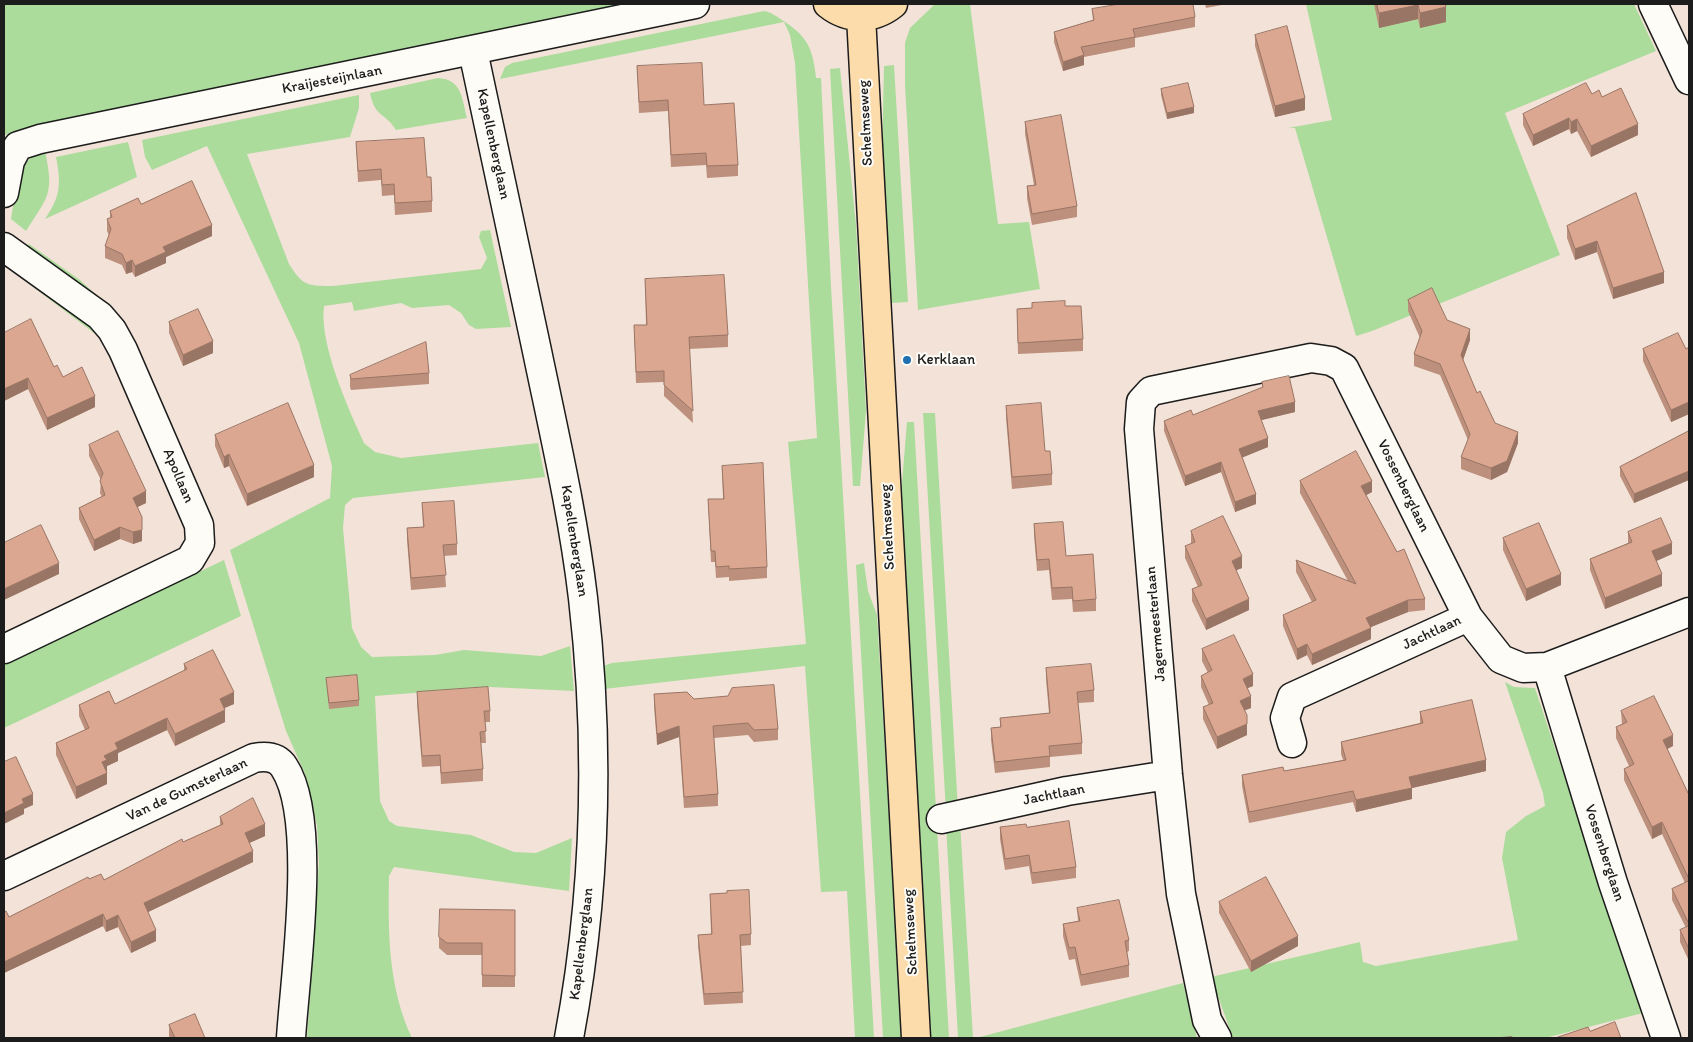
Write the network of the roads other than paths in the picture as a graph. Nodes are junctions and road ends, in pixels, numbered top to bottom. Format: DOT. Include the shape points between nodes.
graph roads {
  1 [pos="695,4"];
  2 [pos="828,4"];
  3 [pos="894,4"];
  4 [pos="1653,4"];
  5 [pos="861,16"];
  6 [pos="473,51"];
  7 [pos="1689,80"];
  8 [pos="4,193"];
  9 [pos="4,247"];
  10 [pos="1331,361"];
  11 [pos="1689,612"];
  12 [pos="1468,617"];
  13 [pos="4,649"];
  14 [pos="1546,666"];
  15 [pos="1292,743"];
  16 [pos="1168,775"];
  17 [pos="941,819"];
  18 [pos="4,876"];
  19 [pos="291,1038"];
  20 [pos="569,1038"];
  21 [pos="916,1038"];
  22 [pos="1217,1038"];
  23 [pos="1666,1038"];
  1 -- 6 [label="street, Kraijesteijnlaan"];
  2 -- 5 [label="main road" via="848,15"];
  3 -- 5 [label="main road" via="879,13"];
  4 -- 7 [label="street"];
  5 -- 21 [label="main road, Schelmseweg"];
  6 -- 8 [label="street, Kraijesteijnlaan" via="40,139 18,146 10,161"];
  6 -- 20 [label="street, Kapellenberglaan" via="571,511 586,627 593,741 592,853 581,965"];
  9 -- 13 [label="street, Apollaan" via="85,304 112,330 200,525 200,543 190,560"];
  10 -- 12 [label="street, Vossenberglaan" via="1344,368"];
  10 -- 16 [label="street, Jagermeesterlaan" via="1311,358 1152,390 1141,402 1139,429"];
  11 -- 14 [label="street, Jachtlaan"];
  12 -- 14 [label="street, Jachtlaan" via="1502,659 1523,668"];
  12 -- 15 [label="street, Jachtlaan" via="1292,697 1285,718"];
  14 -- 23 [label="street, Vossenberglaan" via="1613,883"];
  16 -- 17 [label="street, Jachtlaan" via="1067,791"];
  16 -- 22 [label="street, Jagermeesterlaan" via="1181,894 1208,1020"];
  18 -- 19 [label="street, Van de Gumsterlaan" via="254,758 274,758 284,766 291,783 299,812 303,849"];
}
